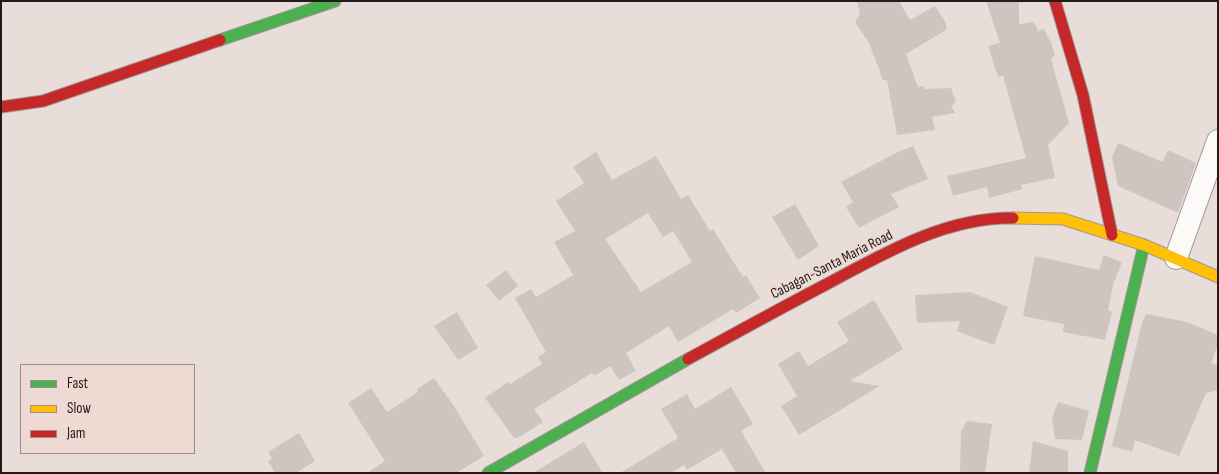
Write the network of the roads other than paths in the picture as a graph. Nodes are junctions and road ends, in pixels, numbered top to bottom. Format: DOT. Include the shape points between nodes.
graph roads {
  1 [pos="335,1"];
  2 [pos="1055,1"];
  3 [pos="1,107"];
  4 [pos="1218,141"];
  5 [pos="1112,235"];
  6 [pos="1144,245"];
  7 [pos="1176,258"];
  8 [pos="1218,277"];
  9 [pos="488,473"];
  10 [pos="1090,473"];
  1 -- 3 [label="street" via="43,101"];
  2 -- 5 [label="street" via="1083,95"];
  4 -- 7 [label="street"];
  5 -- 6 [label="street, Cabagan-Santa Maria Road"];
  5 -- 9 [label="street, Cabagan-Santa Maria Road" via="1063,219 998,218 951,227 915,240 754,322"];
  6 -- 7 [label="street, Cabagan-Santa Maria Road"];
  6 -- 10 [label="street"];
  7 -- 8 [label="street, Cabagan-Santa Maria Road"];
}
